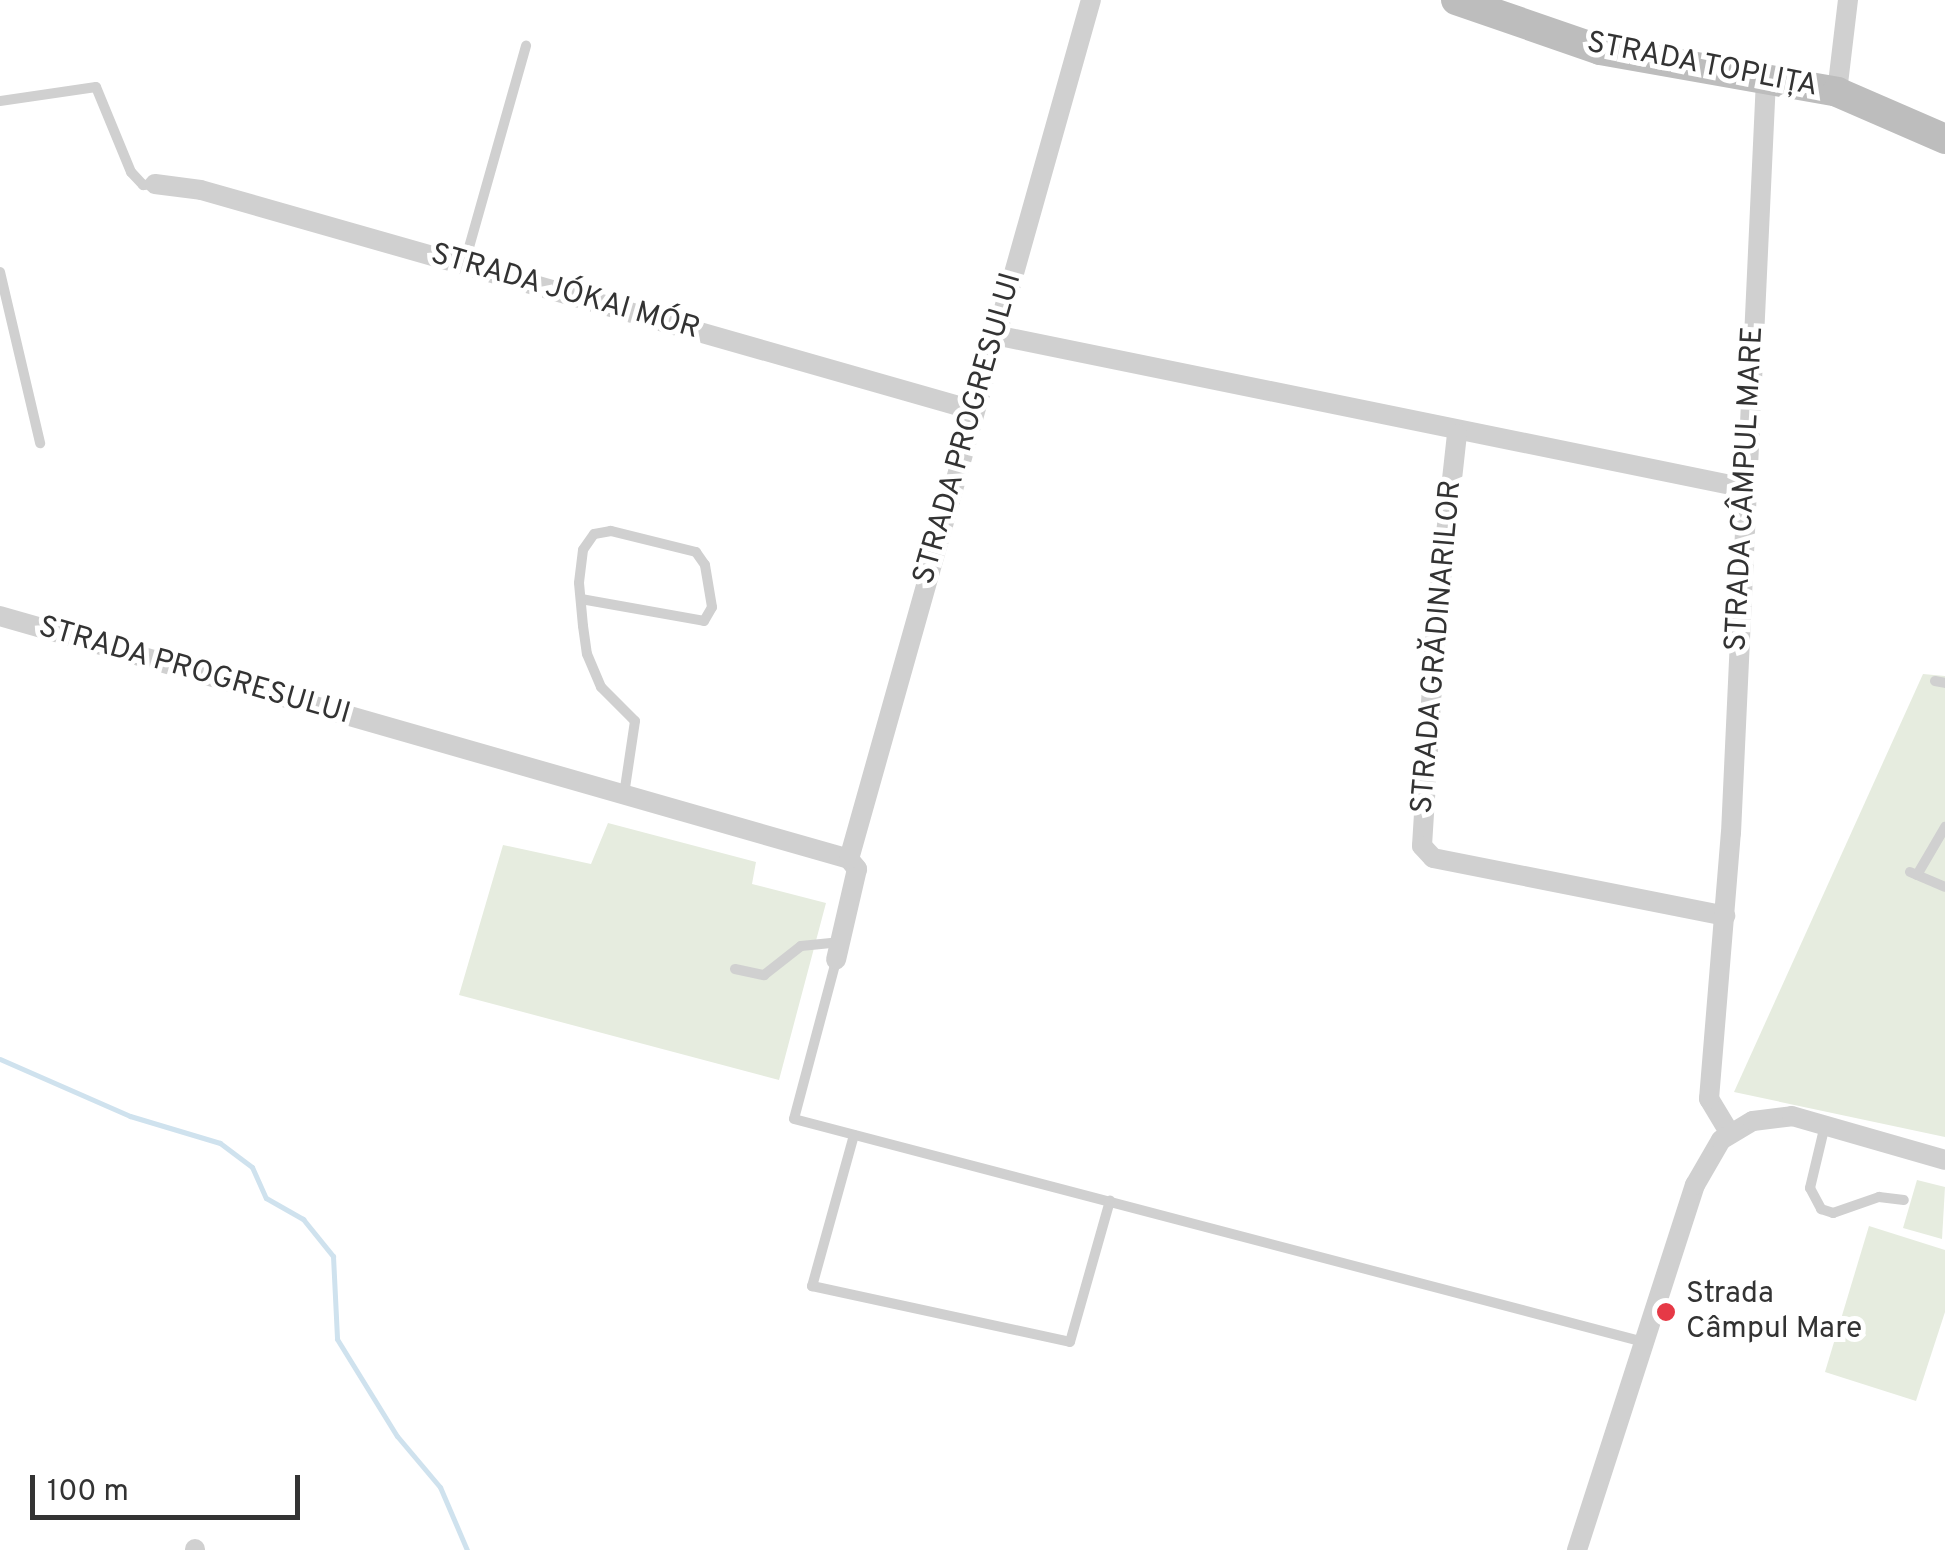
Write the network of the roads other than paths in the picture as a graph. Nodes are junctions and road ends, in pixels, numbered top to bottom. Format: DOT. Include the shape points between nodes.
graph roads {
  1 [pos="1090,0"];
  2 [pos="1456,0"];
  3 [pos="1848,0"];
  4 [pos="526,46"];
  5 [pos="1766,79"];
  6 [pos="1836,92"];
  7 [pos="0,101"];
  8 [pos="1945,139"];
  9 [pos="156,184"];
  10 [pos="464,265"];
  11 [pos="0,272"];
  12 [pos="995,335"];
  13 [pos="973,410"];
  14 [pos="1457,434"];
  15 [pos="40,443"];
  16 [pos="1746,488"];
  17 [pos="581,599"];
  18 [pos="0,616"];
  19 [pos="624,795"];
  20 [pos="1945,826"];
  21 [pos="849,859"];
  22 [pos="1945,888"];
  23 [pos="1725,916"];
  24 [pos="838,951"];
  25 [pos="734,969"];
  26 [pos="1825,1124"];
  27 [pos="1729,1132"];
  28 [pos="854,1135"];
  29 [pos="1945,1160"];
  30 [pos="1904,1200"];
  31 [pos="1110,1201"];
  32 [pos="1645,1342"];
  33 [pos="1577,1550"];
  1 -- 12 [label="street, STRADA PROGRESULUI"];
  2 -- 5 [label="main road, STRADA TOPLIȚA" via="1600,50"];
  3 -- 6 [label="street"];
  4 -- 10 [label="lane"];
  5 -- 6 [label="main road, STRADA TOPLIȚA"];
  5 -- 16 [label="street, STRADA CÂMPUL MARE"];
  6 -- 8 [label="main road, STRADA TOPLIȚA"];
  7 -- 9 [label="lane" via="96,87 130,172 143,184"];
  9 -- 10 [label="street, STRADA JÓKAI MÓR" via="201,190"];
  10 -- 13 [label="street, STRADA JÓKAI MÓR"];
  11 -- 15 [label="lane"];
  12 -- 13 [label="street, STRADA PROGRESULUI"];
  12 -- 14 [label="street, STRADA GRĂDINARILOR"];
  13 -- 21 [label="street, STRADA PROGRESULUI"];
  14 -- 16 [label="street, STRADA GRĂDINARILOR"];
  14 -- 23 [label="street, STRADA GRĂDINARILOR" via="1422,846 1433,858"];
  16 -- 23 [label="street, STRADA CÂMPUL MARE"];
  17 -- 17 [label="lane" via="583,550 594,534 610,531 696,552 712,607 704,621 695,622"];
  17 -- 19 [label="lane" via="593,674 635,722"];
  18 -- 19 [label="street, STRADA PROGRESULUI"];
  19 -- 21 [label="street, STRADA PROGRESULUI"];
  20 -- 22 [label="lane" via="1913,873"];
  21 -- 24 [label="street, STRADA PROGRESULUI" via="858,869"];
  23 -- 27 [label="street, STRADA CÂMPUL MARE" via="1709,1099"];
  24 -- 25 [label="lane" via="801,946 764,974"];
  24 -- 28 [label="lane" via="794,1119"];
  26 -- 27 [label="street" via="1775,1117"];
  26 -- 29 [label="street"];
  26 -- 30 [label="lane" via="1810,1188 1821,1210 1832,1213 1879,1196"];
  27 -- 32 [label="street" via="1695,1185"];
  28 -- 31 [label="lane"];
  28 -- 31 [label="lane" via="812,1286 1070,1342"];
  31 -- 32 [label="lane"];
  32 -- 33 [label="street"];
}
